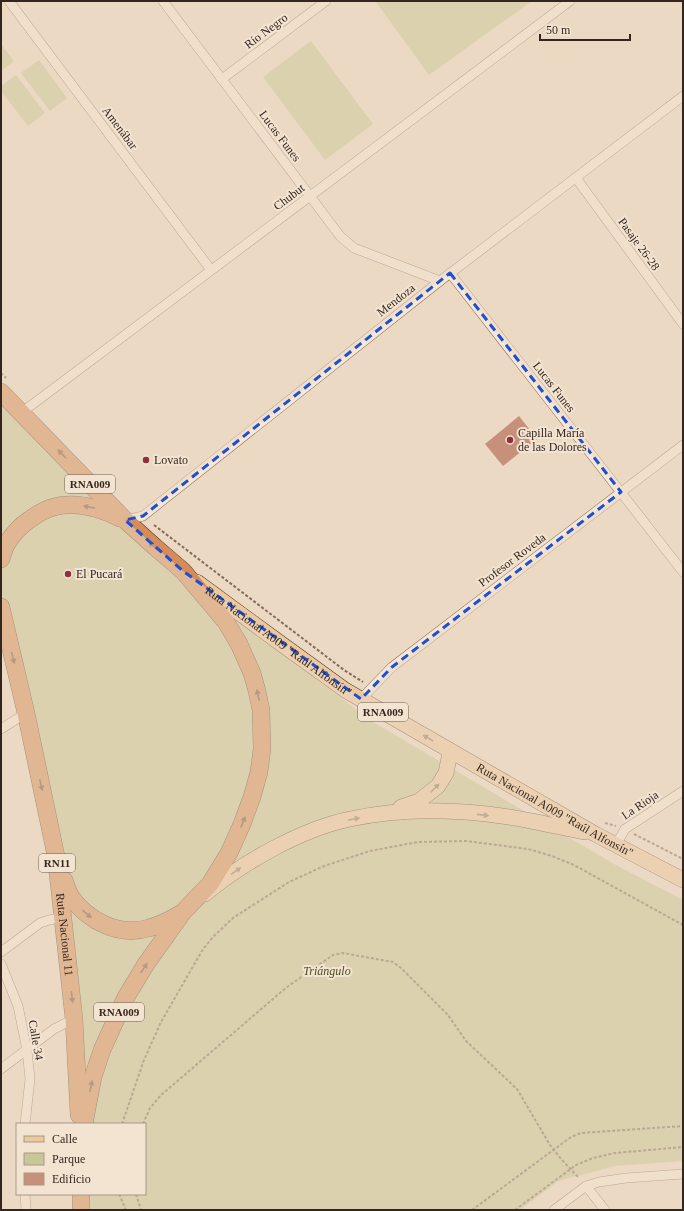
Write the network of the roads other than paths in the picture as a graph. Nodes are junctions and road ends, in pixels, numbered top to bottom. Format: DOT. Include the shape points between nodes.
graph roads {
  1 [pos="9,1"];
  2 [pos="163,1"];
  3 [pos="326,1"];
  4 [pos="570,1"];
  5 [pos="222,79"];
  6 [pos="683,96"];
  7 [pos="576,178"];
  8 [pos="310,196"];
  9 [pos="211,270"];
  10 [pos="450,273"];
  11 [pos="440,281"];
  12 [pos="683,324"];
  13 [pos="3,386"];
  14 [pos="21,413"];
  15 [pos="683,445"];
  16 [pos="621,492"];
  17 [pos="125,520"];
  18 [pos="1,559"];
  19 [pos="183,571"];
  20 [pos="683,572"];
  21 [pos="1,606"];
  22 [pos="3,627"];
  23 [pos="361,699"];
  24 [pos="26,712"];
  25 [pos="1,729"];
  26 [pos="449,750"];
  27 [pos="683,791"];
  28 [pos="376,815"];
  29 [pos="599,828"];
  30 [pos="616,845"];
  31 [pos="56,856"];
  32 [pos="683,880"];
  33 [pos="183,912"];
  34 [pos="64,917"];
  35 [pos="1,952"];
  36 [pos="1,964"];
  37 [pos="74,1019"];
  38 [pos="27,1050"];
  39 [pos="1,1069"];
  40 [pos="25,1123"];
  41 [pos="80,1123"];
  42 [pos="84,1123"];
  43 [pos="683,1174"];
  44 [pos="586,1186"];
  45 [pos="25,1195"];
  46 [pos="81,1195"];
  47 [pos="26,1210"];
  48 [pos="81,1210"];
  49 [pos="554,1210"];
  50 [pos="604,1210"];
  1 -- 9 [label="street, Amenábar"];
  2 -- 5 [label="street, Lucas Funes"];
  3 -- 5 [label="street, Río Negro"];
  4 -- 8 [label="street, Chubut"];
  5 -- 8 [label="street, Lucas Funes"];
  6 -- 7 [label="street, Mendoza"];
  7 -- 10 [label="street, Mendoza"];
  7 -- 12 [label="street, Pasaje 26-28"];
  8 -- 9 [label="street, Chubut"];
  8 -- 11 [label="street, Lucas Funes" via="340,236 354,248"];
  9 -- 14 [label="street, Chubut"];
  10 -- 11 [label="street, Mendoza"];
  10 -- 16 [label="street, Lucas Funes"];
  11 -- 17 [label="street, Mendoza" via="143,516"];
  13 -- 14 [label="highway, Ruta Nacional A009 \"Raúl Alfonsín\" / RNA009"];
  17 -- 14 [label="highway, Ruta Nacional A009 \"Raúl Alfonsín\" / RNA009, one-way"];
  15 -- 16 [label="street, Profesor Roveda"];
  16 -- 20 [label="street, Lucas Funes"];
  16 -- 23 [label="street, Profesor Roveda" via="392,667"];
  17 -- 18 [label="highway, RNA009, one-way" via="95,508 69,505 53,507 20,527 6,545"];
  19 -- 17 [label="highway, Ruta Nacional A009 \"Raúl Alfonsín\" / RNA009, one-way"];
  19 -- 23 [label="main road, Ruta Nacional A009 \"Raúl Alfonsín\" / RNA009" via="345,690"];
  33 -- 19 [label="highway, RNA009, one-way" via="210,884 229,853 252,796 262,750 261,710 252,673 226,622"];
  21 -- 22 [label="highway, Ruta Nacional 11 / RN11"];
  22 -- 24 [label="highway, Ruta Nacional 11 / RN11, one-way"];
  26 -- 23 [label="main road, Ruta Nacional A009 \"Raúl Alfonsín\" / RNA009, one-way"];
  24 -- 25 [label="street"];
  24 -- 31 [label="highway, Ruta Nacional 11 / RN11, one-way"];
  28 -- 26 [label="main road, one-way" via="419,802 438,786 446,773"];
  26 -- 29 [label="main road, Ruta Nacional A009 \"Raúl Alfonsín\" / RNA009"];
  27 -- 30 [label="street, La Rioja" via="625,829"];
  28 -- 29 [label="main road, RNA009, one-way" via="463,812"];
  33 -- 28 [label="main road, RNA009, one-way" via="210,890 274,848 328,825"];
  29 -- 30 [label="main road, Ruta Nacional A009 \"Raúl Alfonsín\" / RNA009"];
  30 -- 32 [label="main road, Ruta Nacional A009 \"Raúl Alfonsín\" / RNA009"];
  31 -- 33 [label="highway, RNA009, one-way" via="70,896 92,918 109,926 126,930 147,929"];
  31 -- 34 [label="highway, Ruta Nacional 11 / RN11"];
  42 -- 33 [label="highway, RNA009, one-way" via="93,1077 120,1008 146,964"];
  34 -- 35 [label="street" via="40,923"];
  34 -- 37 [label="highway, Ruta Nacional 11 / RN11, one-way"];
  36 -- 38 [label="street, Calle 34" via="18,1006"];
  37 -- 38 [label="street" via="54,1029"];
  37 -- 41 [label="highway, Ruta Nacional 11 / RN11"];
  38 -- 39 [label="street"];
  38 -- 40 [label="street, Calle 34" via="30,1078"];
  43 -- 44 [label="street" via="626,1178"];
  44 -- 49 [label="street"];
  44 -- 50 [label="street"];
  45 -- 47 [label="street"];
  46 -- 48 [label="highway"];
}
